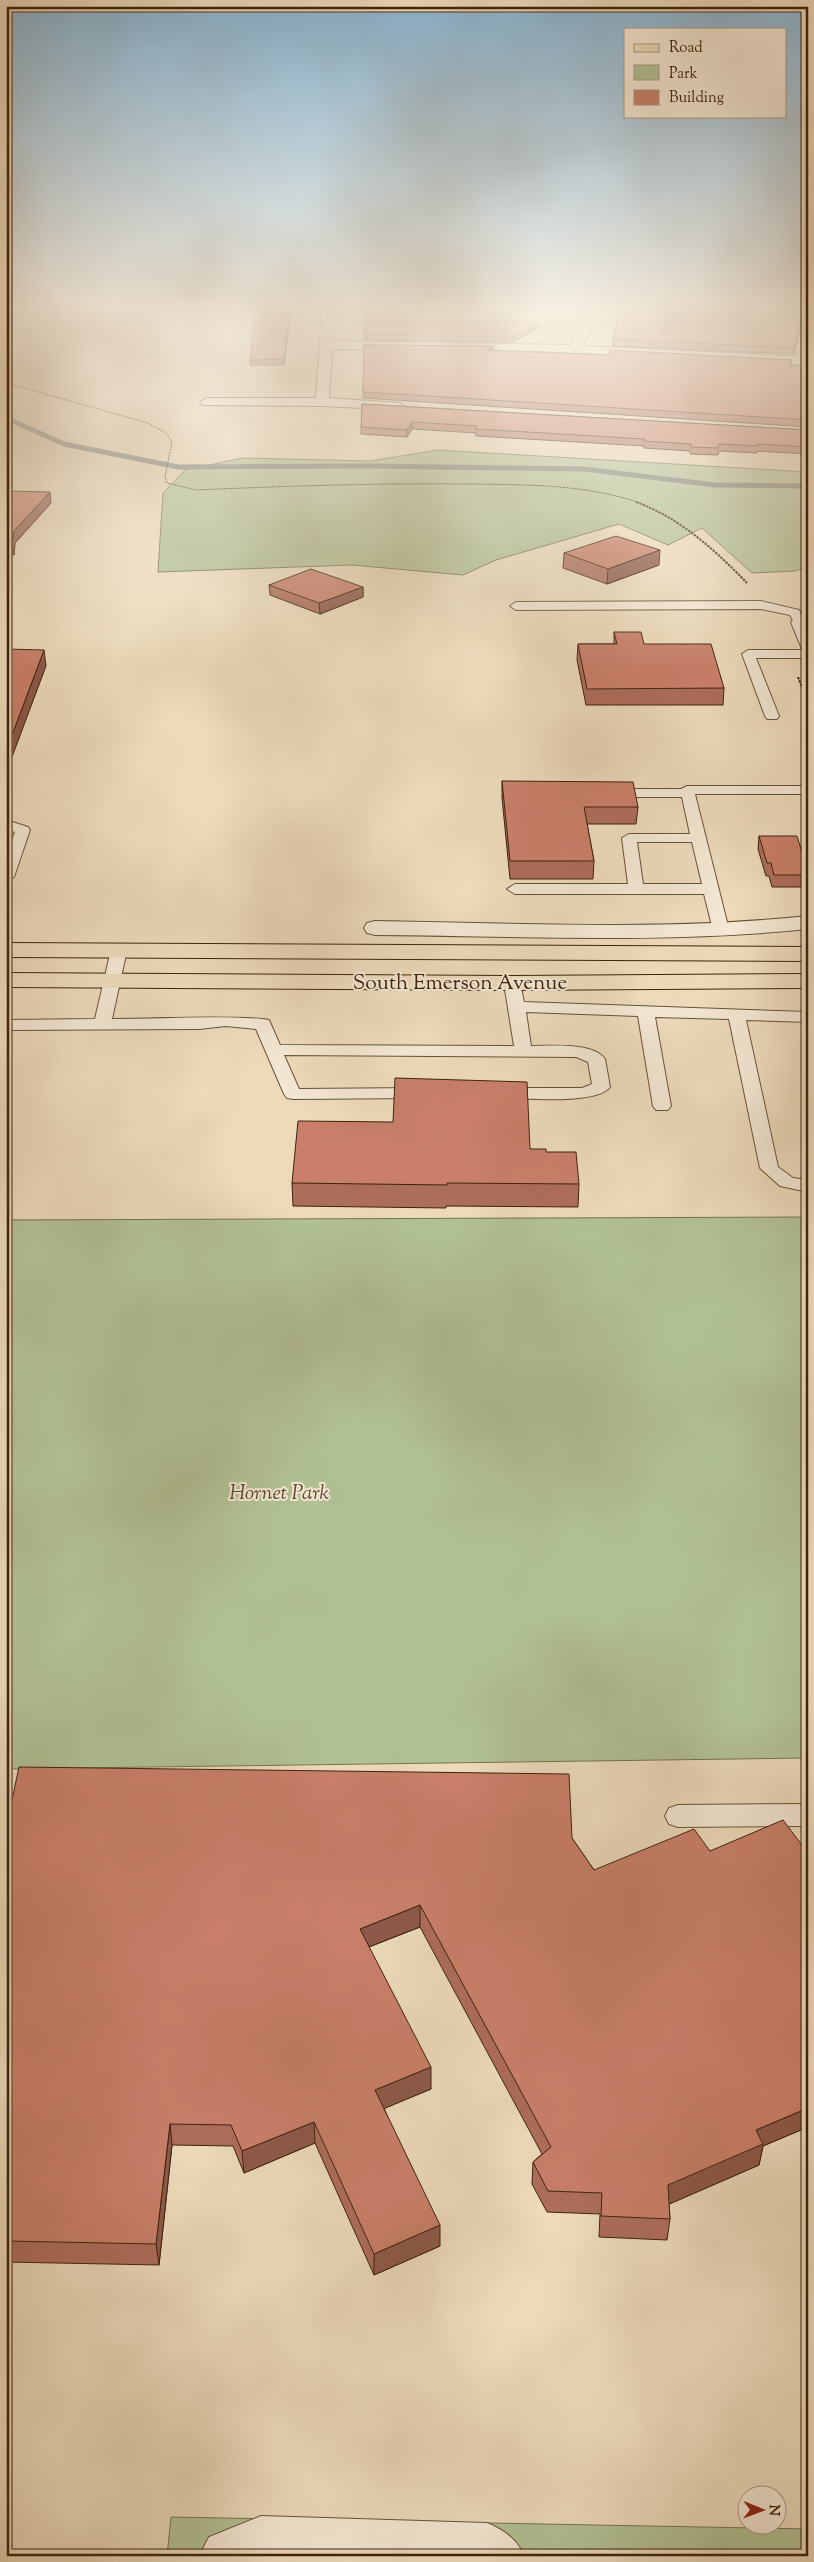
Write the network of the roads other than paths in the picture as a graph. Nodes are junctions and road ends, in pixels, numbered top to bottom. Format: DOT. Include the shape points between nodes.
graph roads {
  1 [pos="516,606"];
  2 [pos="803,626"];
  3 [pos="808,645"];
  4 [pos="808,654"];
  5 [pos="772,716"];
  6 [pos="808,790"];
  7 [pos="590,793"];
  8 [pos="688,793"];
  9 [pos="6,824"];
  10 [pos="698,838"];
  11 [pos="6,877"];
  12 [pos="515,889"];
  13 [pos="636,889"];
  14 [pos="710,889"];
  15 [pos="808,922"];
  16 [pos="375,928"];
  17 [pos="721,930"];
  18 [pos="6,950"];
  19 [pos="119,950"];
  20 [pos="808,954"];
  21 [pos="6,980"];
  22 [pos="112,981"];
  23 [pos="808,981"];
  24 [pos="512,983"];
  25 [pos="517,1007"];
  26 [pos="646,1011"];
  27 [pos="737,1015"];
  28 [pos="808,1017"];
  29 [pos="102,1024"];
  30 [pos="6,1025"];
  31 [pos="272,1050"];
  32 [pos="523,1051"];
  33 [pos="438,1093"];
  34 [pos="487,1093"];
  35 [pos="662,1106"];
  36 [pos="808,1186"];
  37 [pos="808,1815"];
  38 [pos="678,1816"];
  39 [pos="216,2556"];
  40 [pos="507,2556"];
  1 -- 2 [label="lane" via="768,606 795,613"];
  2 -- 3 [label="street"];
  4 -- 5 [label="lane" via="748,654"];
  6 -- 8 [label="lane" via="686,790"];
  7 -- 8 [label="lane"];
  8 -- 10 [label="lane"];
  9 -- 11 [label="lane" via="23,830"];
  10 -- 13 [label="lane" via="629,838"];
  10 -- 14 [label="lane"];
  12 -- 13 [label="lane"];
  13 -- 14 [label="lane"];
  14 -- 17 [label="lane"];
  15 -- 17 [label="street"];
  16 -- 17 [label="street"];
  18 -- 19 [label="main road, South Emerson Avenue"];
  19 -- 20 [label="main road, South Emerson Avenue"];
  19 -- 22 [label="lane"];
  21 -- 22 [label="main road, South Emerson Avenue"];
  22 -- 24 [label="main road, South Emerson Avenue"];
  22 -- 29 [label="lane"];
  23 -- 24 [label="main road, South Emerson Avenue"];
  24 -- 25 [label="lane"];
  25 -- 26 [label="lane"];
  25 -- 32 [label="lane"];
  26 -- 27 [label="lane"];
  26 -- 35 [label="lane"];
  27 -- 28 [label="lane"];
  27 -- 36 [label="lane" via="769,1168 779,1179 794,1186"];
  29 -- 30 [label="lane"];
  29 -- 31 [label="lane" via="226,1021 262,1024"];
  31 -- 32 [label="lane"];
  31 -- 33 [label="lane" via="293,1094"];
  32 -- 34 [label="lane" via="579,1052 596,1059 601,1087 584,1092"];
  37 -- 38 [label="lane"];
  39 -- 40 [label="lane" via="221,2549 261,2533 487,2540"];
}
